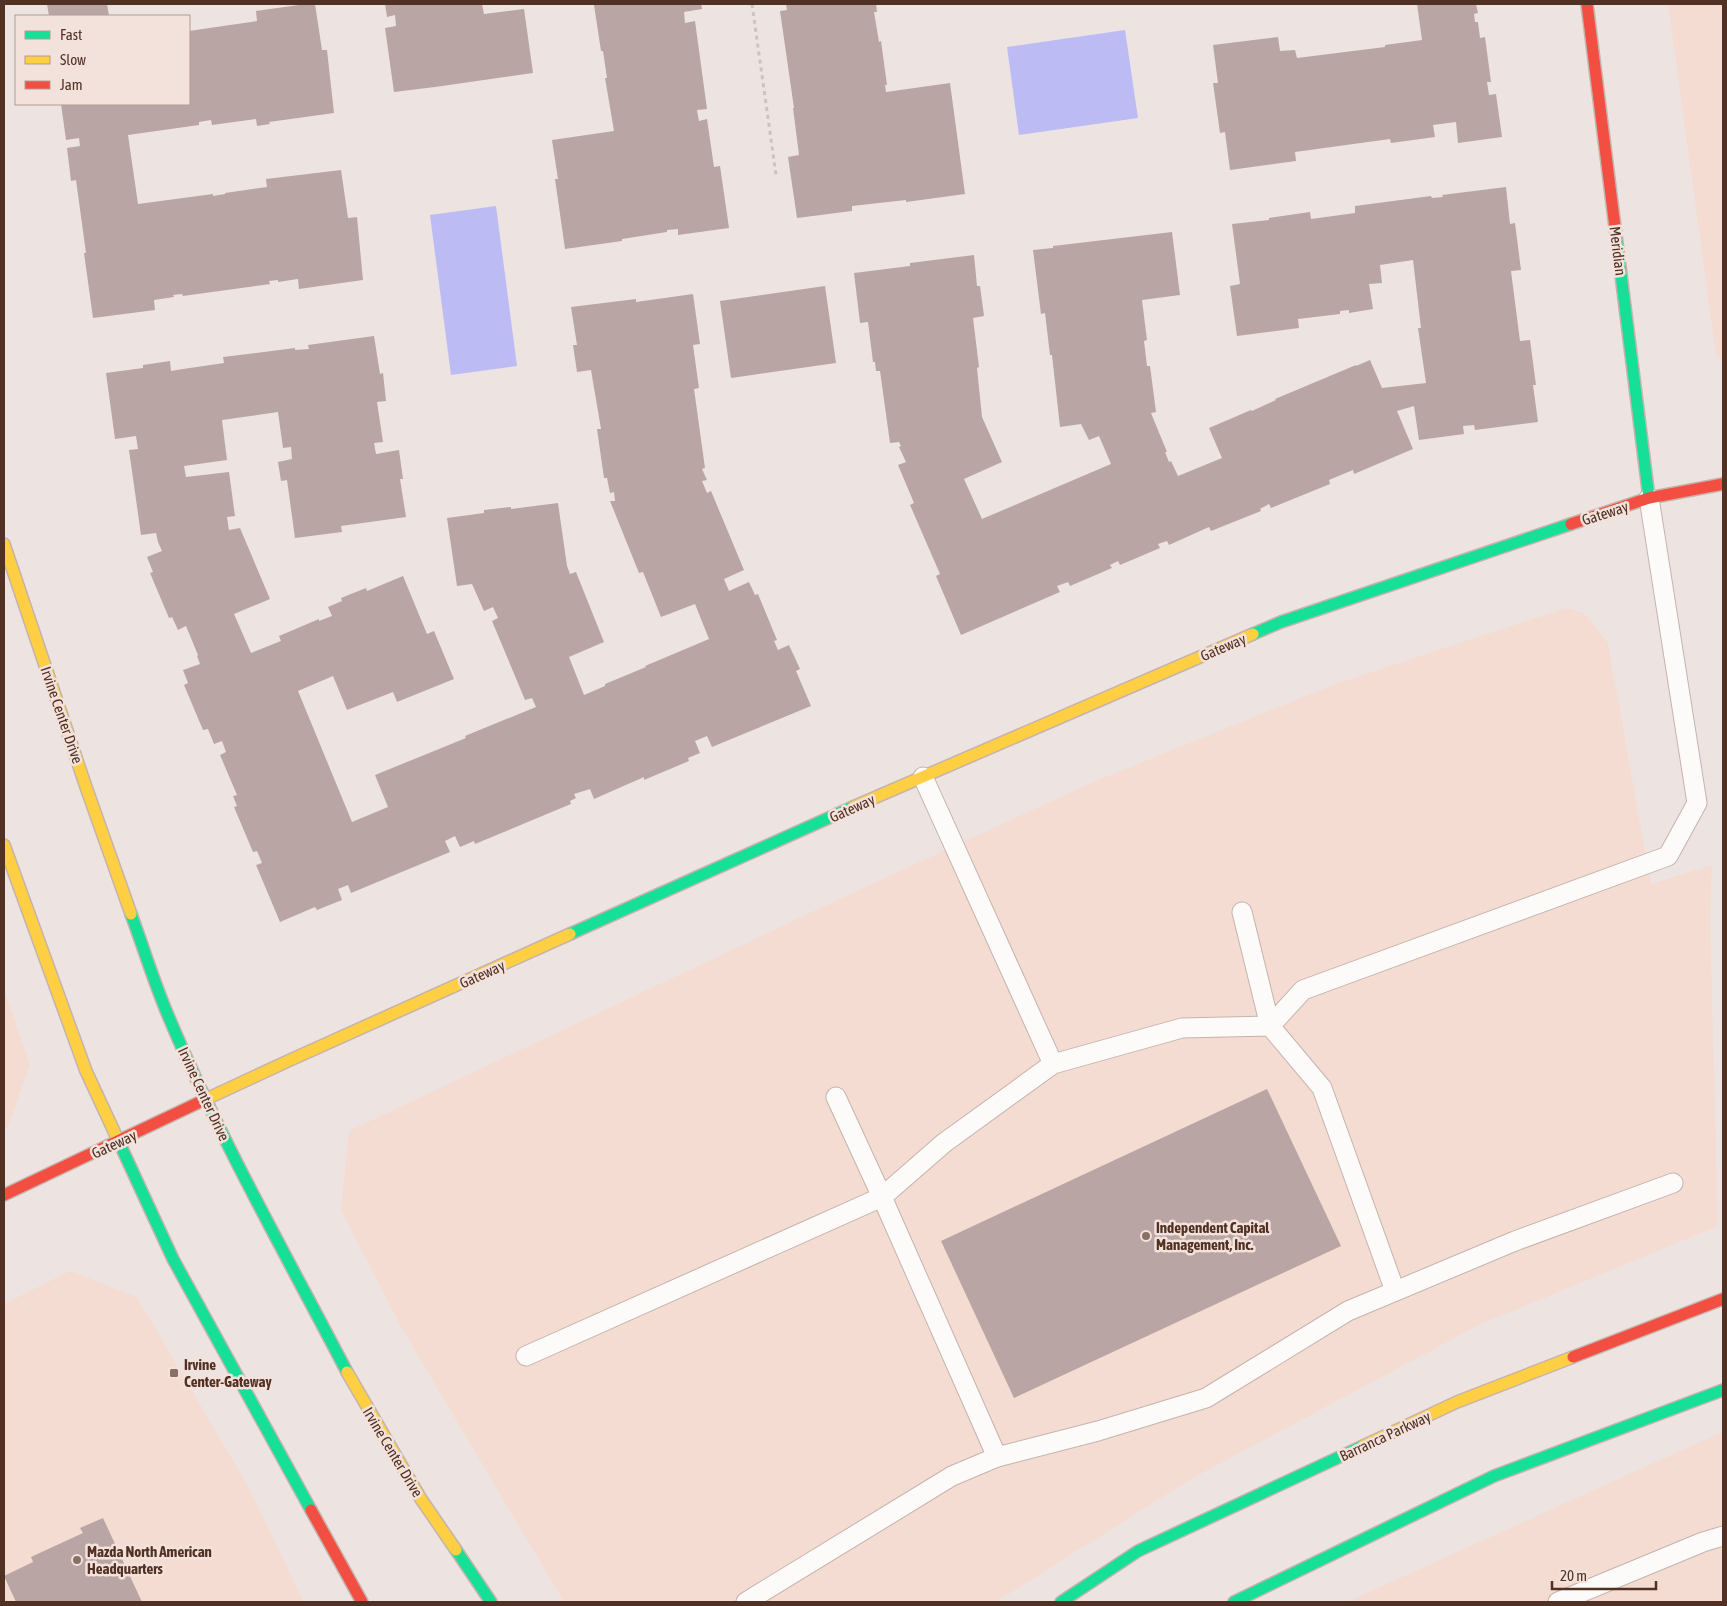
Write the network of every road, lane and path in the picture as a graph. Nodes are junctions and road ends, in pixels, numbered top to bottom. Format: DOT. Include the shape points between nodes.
graph roads {
  1 [pos="752,4"];
  2 [pos="1587,4"];
  3 [pos="776,175"];
  4 [pos="1723,484"];
  5 [pos="1649,498"];
  6 [pos="4,544"];
  7 [pos="923,777"];
  8 [pos="4,845"];
  9 [pos="1242,912"];
  10 [pos="1270,1026"];
  11 [pos="1053,1064"];
  12 [pos="836,1097"];
  13 [pos="206,1100"];
  14 [pos="119,1141"];
  15 [pos="1673,1182"];
  16 [pos="4,1195"];
  17 [pos="882,1197"];
  18 [pos="1395,1291"];
  19 [pos="1723,1299"];
  20 [pos="526,1356"];
  21 [pos="1723,1390"];
  22 [pos="997,1458"];
  23 [pos="1723,1536"];
  24 [pos="362,1602"];
  25 [pos="491,1602"];
  26 [pos="746,1602"];
  27 [pos="1061,1602"];
  28 [pos="1234,1602"];
  29 [pos="1558,1602"];
  1 -- 3 [label="path"];
  2 -- 5 [label="main road, Meridian"];
  4 -- 5 [label="main road, Gateway"];
  5 -- 7 [label="main road, Gateway" via="1280,622"];
  5 -- 10 [label="lane" via="1697,803 1668,856 1303,990"];
  6 -- 13 [label="main road, Irvine Center Drive" via="169,1019"];
  7 -- 11 [label="lane"];
  7 -- 13 [label="main road, Gateway"];
  8 -- 14 [label="main road" via="86,1071"];
  9 -- 10 [label="lane"];
  10 -- 11 [label="lane" via="1182,1028"];
  10 -- 18 [label="lane" via="1322,1088"];
  11 -- 17 [label="lane" via="944,1143"];
  12 -- 17 [label="lane"];
  13 -- 14 [label="main road, Gateway"];
  13 -- 25 [label="main road, Irvine Center Drive" via="255,1200 360,1396 420,1499"];
  14 -- 16 [label="main road, Gateway"];
  14 -- 24 [label="main road" via="173,1259"];
  15 -- 18 [label="lane" via="1514,1241"];
  17 -- 20 [label="lane"];
  17 -- 22 [label="lane"];
  18 -- 22 [label="lane" via="1348,1311 1206,1398"];
  19 -- 27 [label="main road, Barranca Parkway" via="1457,1402 1138,1552"];
  21 -- 28 [label="main road" via="1494,1476"];
  22 -- 26 [label="lane" via="952,1476"];
  23 -- 29 [label="lane"];
}
